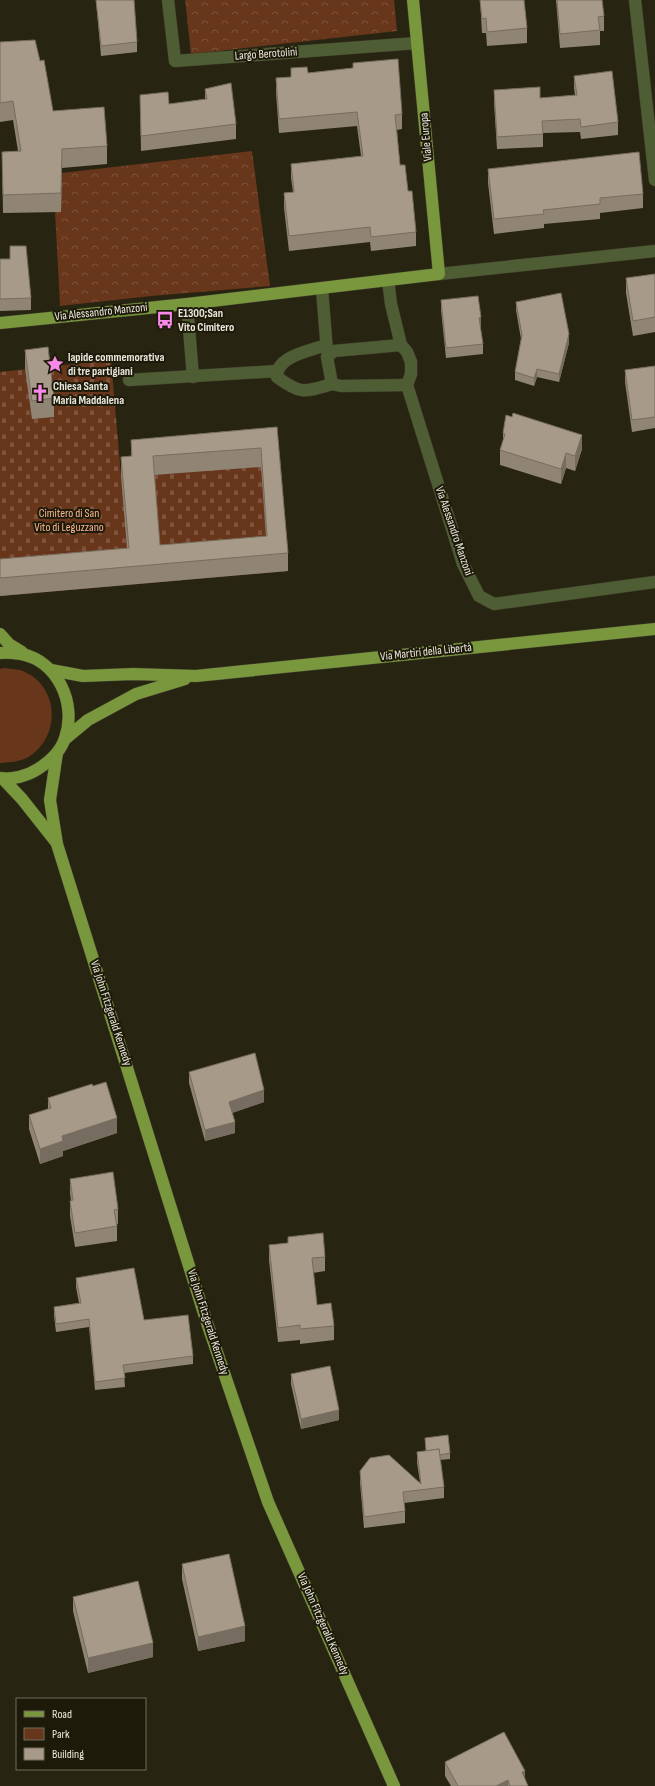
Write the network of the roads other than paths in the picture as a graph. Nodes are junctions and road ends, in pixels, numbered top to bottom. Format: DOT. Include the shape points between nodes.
graph roads {
  1 [pos="168,0"];
  2 [pos="413,0"];
  3 [pos="635,0"];
  4 [pos="417,42"];
  5 [pos="655,180"];
  6 [pos="655,251"];
  7 [pos="439,274"];
  8 [pos="388,280"];
  9 [pos="322,289"];
  10 [pos="187,304"];
  11 [pos="0,323"];
  12 [pos="326,345"];
  13 [pos="401,345"];
  14 [pos="327,358"];
  15 [pos="277,371"];
  16 [pos="193,377"];
  17 [pos="129,380"];
  18 [pos="332,384"];
  19 [pos="407,385"];
  20 [pos="655,582"];
  21 [pos="655,629"];
  22 [pos="0,634"];
  23 [pos="0,653"];
  24 [pos="28,656"];
  25 [pos="51,670"];
  26 [pos="196,676"];
  27 [pos="65,738"];
  28 [pos="57,753"];
  29 [pos="1,778"];
  30 [pos="57,844"];
  31 [pos="394,1786"];
  1 -- 4 [label="street, Largo Berotolini" via="175,61"];
  2 -- 4 [label="main road, Viale Europa"];
  3 -- 5 [label="street"];
  4 -- 7 [label="main road, Viale Europa"];
  6 -- 7 [label="street, Via Alessandro Manzoni"];
  7 -- 8 [label="main road, Via Alessandro Manzoni"];
  8 -- 9 [label="main road, Via Alessandro Manzoni"];
  8 -- 13 [label="street, Via Alessandro Manzoni"];
  9 -- 10 [label="main road, Via Alessandro Manzoni"];
  9 -- 12 [label="street"];
  10 -- 11 [label="main road, Via Alessandro Manzoni"];
  10 -- 16 [label="street"];
  12 -- 14 [label="street"];
  12 -- 15 [label="street" via="291,358 280,364"];
  13 -- 14 [label="street" via="334,351"];
  13 -- 19 [label="street, Via Alessandro Manzoni" via="411,362 411,374"];
  14 -- 18 [label="street"];
  15 -- 16 [label="street"];
  15 -- 18 [label="street" via="277,377 292,388 307,392"];
  16 -- 17 [label="street"];
  18 -- 19 [label="street"];
  19 -- 20 [label="street, Via Alessandro Manzoni" via="463,564 479,596 494,604"];
  21 -- 26 [label="main road, Via Martiri della Libertà"];
  22 -- 24 [label="main road" via="9,644"];
  23 -- 24 [label="main road"];
  24 -- 25 [label="main road"];
  25 -- 26 [label="main road, Via Martiri della Libertà" via="83,676"];
  25 -- 27 [label="main road" via="62,685 68,702 69,721"];
  26 -- 27 [label="main road, Via Martiri della Libertà" via="136,694 88,720"];
  27 -- 28 [label="main road"];
  28 -- 29 [label="main road" via="33,773 18,778"];
  28 -- 30 [label="main road, Via John Fitzgerald Kennedy" via="50,800"];
  29 -- 30 [label="main road, Via John Fitzgerald Kennedy" via="22,799"];
  30 -- 31 [label="main road, Via John Fitzgerald Kennedy" via="205,1318 268,1502"];
}
